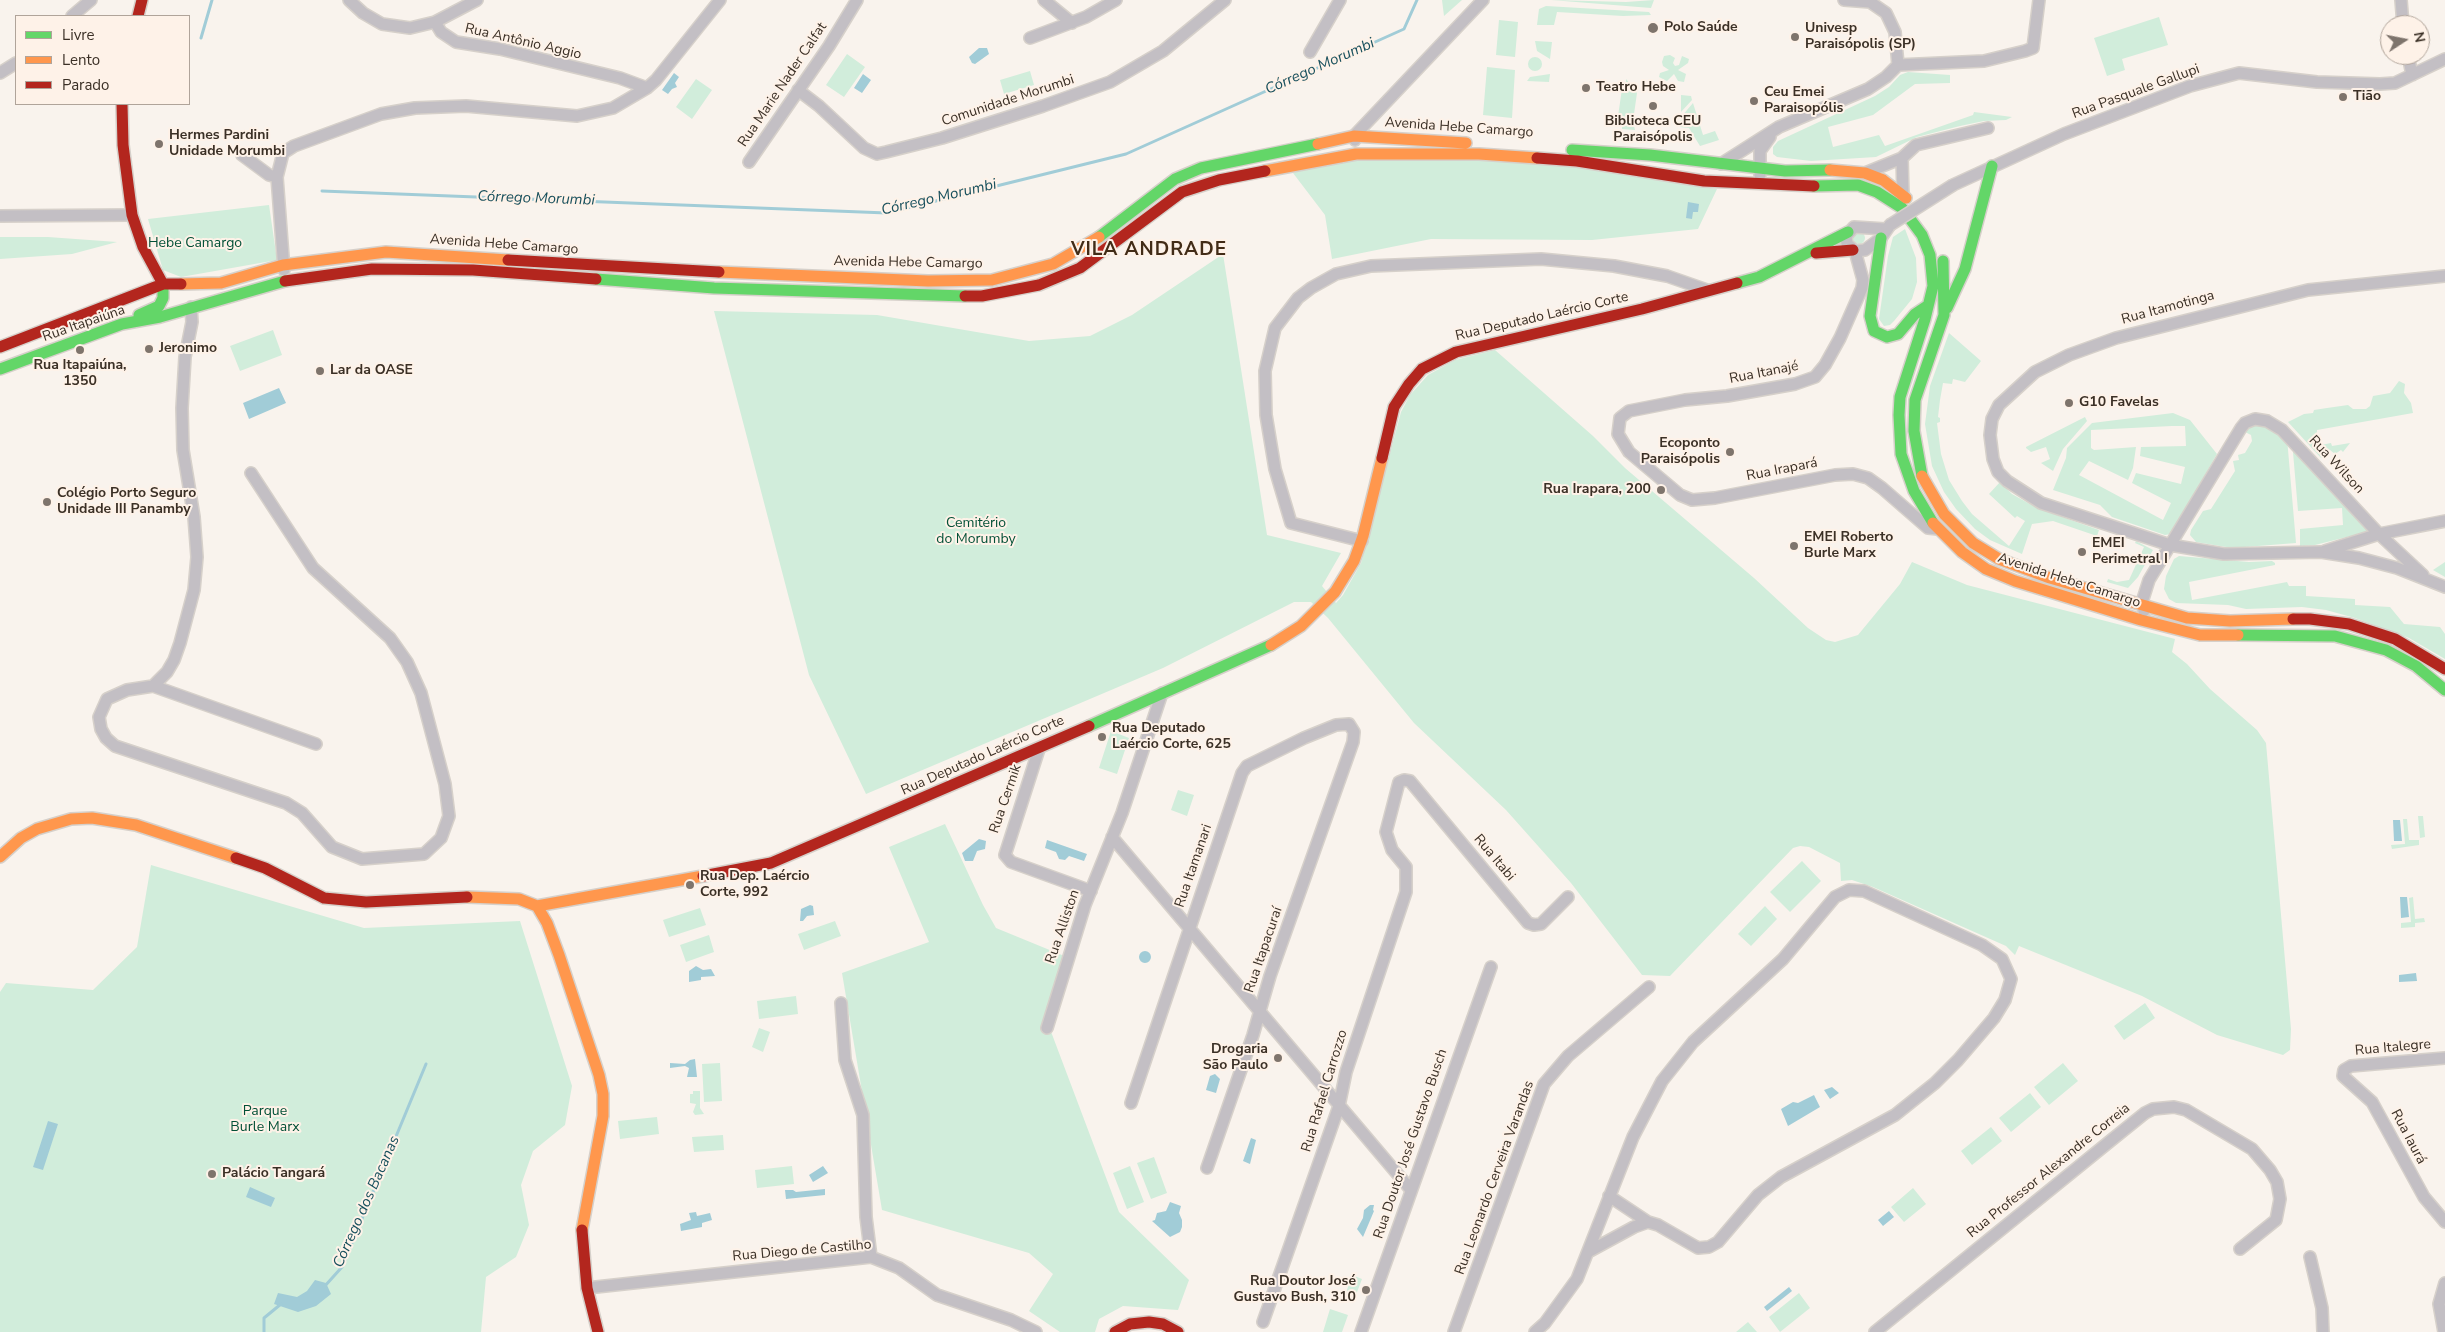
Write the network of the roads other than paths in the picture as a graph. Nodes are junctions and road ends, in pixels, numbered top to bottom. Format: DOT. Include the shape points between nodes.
graph roads {
  1 [pos="91,0"];
  2 [pos="142,0"];
  3 [pos="349,0"];
  4 [pos="477,0"];
  5 [pos="720,0"];
  6 [pos="857,0"];
  7 [pos="1044,0"];
  8 [pos="1116,0"];
  9 [pos="1224,0"];
  10 [pos="1340,0"];
  11 [pos="1483,0"];
  12 [pos="1844,0"];
  13 [pos="2039,0"];
  14 [pos="2401,0"];
  15 [pos="73,15"];
  16 [pos="138,15"];
  17 [pos="2402,15"];
  18 [pos="435,22"];
  19 [pos="1072,23"];
  20 [pos="1030,38"];
  21 [pos="1310,52"];
  22 [pos="2445,60"];
  23 [pos="15,64"];
  24 [pos="1898,65"];
  25 [pos="2410,65"];
  26 [pos="0,73"];
  27 [pos="2412,74"];
  28 [pos="647,88"];
  29 [pos="798,90"];
  30 [pos="122,105"];
  31 [pos="1779,127"];
  32 [pos="1988,128"];
  33 [pos="1354,136"];
  34 [pos="1356,154"];
  35 [pos="242,155"];
  36 [pos="1902,158"];
  37 [pos="749,162"];
  38 [pos="1720,164"];
  39 [pos="1760,166"];
  40 [pos="1992,166"];
  41 [pos="1865,173"];
  42 [pos="277,177"];
  43 [pos="1759,184"];
  44 [pos="1904,195"];
  45 [pos="132,215"];
  46 [pos="0,216"];
  47 [pos="1864,228"];
  48 [pos="1885,231"];
  49 [pos="1848,232"];
  50 [pos="143,246"];
  51 [pos="1868,247"];
  52 [pos="1854,251"];
  53 [pos="1808,254"];
  54 [pos="283,265"];
  55 [pos="2445,276"];
  56 [pos="286,281"];
  57 [pos="163,284"];
  58 [pos="1707,290"];
  59 [pos="140,292"];
  60 [pos="1926,306"];
  61 [pos="191,307"];
  62 [pos="178,310"];
  63 [pos="1944,315"];
  64 [pos="122,324"];
  65 [pos="5,345"];
  66 [pos="0,369"];
  67 [pos="1629,452"];
  68 [pos="251,473"];
  69 [pos="2445,521"];
  70 [pos="1938,529"];
  71 [pos="2379,534"];
  72 [pos="1362,541"];
  73 [pos="2170,545"];
  74 [pos="2321,552"];
  75 [pos="2428,579"];
  76 [pos="2445,587"];
  77 [pos="2145,606"];
  78 [pos="2141,620"];
  79 [pos="2445,669"];
  80 [pos="153,686"];
  81 [pos="2445,690"];
  82 [pos="1162,693"];
  83 [pos="1353,743"];
  84 [pos="316,744"];
  85 [pos="1039,749"];
  86 [pos="1399,782"];
  87 [pos="1112,837"];
  88 [pos="0,857"];
  89 [pos="1091,891"];
  90 [pos="1568,897"];
  91 [pos="537,906"];
  92 [pos="1189,928"];
  93 [pos="1491,967"];
  94 [pos="1649,987"];
  95 [pos="841,1003"];
  96 [pos="1259,1012"];
  97 [pos="1046,1028"];
  98 [pos="2445,1058"];
  99 [pos="2344,1070"];
  100 [pos="1131,1103"];
  101 [pos="1339,1106"];
  102 [pos="1207,1168"];
  103 [pos="1411,1190"];
  104 [pos="1609,1196"];
  105 [pos="1648,1222"];
  106 [pos="2445,1222"];
  107 [pos="2240,1249"];
  108 [pos="1588,1252"];
  109 [pos="871,1257"];
  110 [pos="2310,1257"];
  111 [pos="2445,1283"];
  112 [pos="587,1288"];
  113 [pos="1263,1322"];
  114 [pos="1033,1331"];
  115 [pos="598,1332"];
  116 [pos="1115,1332"];
  117 [pos="1178,1332"];
  118 [pos="1361,1332"];
  119 [pos="1454,1332"];
  120 [pos="1535,1332"];
  121 [pos="1875,1332"];
  122 [pos="2323,1332"];
  123 [pos="2444,1332"];
  1 -- 15 [label="street"];
  2 -- 16 [label="main road"];
  3 -- 18 [label="street" via="382,24 410,28"];
  4 -- 18 [label="street"];
  5 -- 28 [label="street"];
  6 -- 29 [label="street, Rua Marie Nader Calfat"];
  7 -- 19 [label="street"];
  8 -- 19 [label="street"];
  9 -- 29 [label="street, Comunidade Morumbi" via="1163,51 1110,82 1052,104 942,138 877,154 864,148 811,98"];
  10 -- 21 [label="street"];
  11 -- 33 [label="street"];
  12 -- 24 [label="street" via="1870,2 1886,13 1895,32"];
  13 -- 24 [label="street" via="2033,48 1984,61"];
  14 -- 17 [label="street"];
  18 -- 28 [label="street, Rua Antônio Aggio" via="441,32 456,42 500,49 620,78"];
  19 -- 20 [label="street"];
  22 -- 27 [label="street, Rua Pasquale Gallupi"];
  23 -- 26 [label="street"];
  24 -- 31 [label="street" via="1868,89"];
  25 -- 27 [label="street"];
  27 -- 40 [label="street, Rua Pasquale Gallupi" via="2395,83 2365,85 2240,73 2190,86 2122,110"];
  28 -- 42 [label="street" via="613,108 577,116 466,106 415,108 381,114 294,146 283,154"];
  29 -- 37 [label="street, Rua Marie Nader Calfat"];
  30 -- 45 [label="main road" via="123,146"];
  31 -- 38 [label="street"];
  31 -- 39 [label="street" via="1760,151"];
  32 -- 36 [label="street" via="1916,145"];
  33 -- 34 [label="street"];
  33 -- 38 [label="main road, Avenida Hebe Camargo" via="1650,155"];
  33 -- 54 [label="main road, Avenida Hebe Camargo" via="1201,168 1175,179 1093,242 1053,264 992,280 928,281 617,268 386,252"];
  34 -- 43 [label="main road, Avenida Hebe Camargo" via="1489,155 1577,161 1704,181"];
  34 -- 56 [label="main road, Avenida Hebe Camargo" via="1219,180 1182,192 1080,268 1040,285 982,296 714,288 472,270 372,269"];
  35 -- 42 [label="street" via="269,175"];
  36 -- 41 [label="street"];
  36 -- 44 [label="street"];
  38 -- 39 [label="main road, Avenida Hebe Camargo"];
  39 -- 41 [label="main road, Avenida Hebe Camargo" via="1785,171 1846,170"];
  39 -- 43 [label="street"];
  40 -- 48 [label="street, Rua Pasquale Gallupi, bridge" via="1953,185"];
  40 -- 63 [label="main road" via="1965,269"];
  41 -- 44 [label="main road, Avenida Hebe Camargo" via="1883,180"];
  42 -- 54 [label="street"];
  43 -- 60 [label="main road, Avenida Hebe Camargo" via="1858,185 1902,208 1922,235 1933,266 1933,286"];
  44 -- 63 [label="main road, Avenida Hebe Camargo" via="1938,243 1944,263"];
  45 -- 46 [label="street"];
  45 -- 50 [label="main road"];
  47 -- 48 [label="street"];
  47 -- 49 [label="street" via="1854,227"];
  47 -- 51 [label="street" via="1870,236"];
  48 -- 51 [label="street, Rua Pasquale Gallupi"];
  48 -- 60 [label="main road" via="1870,316 1874,331 1887,338 1898,334"];
  49 -- 52 [label="street" via="1847,244"];
  49 -- 53 [label="main road, Rua Deputado Laércio Corte"];
  50 -- 57 [label="main road"];
  50 -- 59 [label="main road" via="147,279"];
  51 -- 52 [label="street"];
  52 -- 53 [label="main road, Rua Deputado Laércio Corte"];
  52 -- 67 [label="street, Rua Itanajé" via="1863,280 1862,288 1840,338 1815,377 1795,384 1685,400 1623,413 1618,434"];
  53 -- 58 [label="main road, Rua Deputado Laércio Corte" via="1759,277"];
  54 -- 56 [label="street"];
  54 -- 57 [label="main road, Avenida Hebe Camargo" via="222,283"];
  55 -- 73 [label="street, Rua Itamotinga" via="2308,290 2116,338 2035,372 2004,398 1994,413 1990,428 1995,466 2007,481 2041,503"];
  56 -- 61 [label="main road, Avenida Hebe Camargo"];
  57 -- 59 [label="main road, Rua Itapaiúna"];
  57 -- 64 [label="main road" via="163,298 159,306"];
  58 -- 72 [label="main road, Rua Deputado Laércio Corte" via="1642,309 1456,352 1422,369 1394,407"];
  58 -- 72 [label="street" via="1667,276 1614,266 1540,259 1372,266 1325,278 1298,298 1275,328 1265,372 1267,424 1275,469 1291,524"];
  59 -- 65 [label="main road, Rua Itapaiúna"];
  60 -- 70 [label="main road, Avenida Hebe Camargo" via="1925,319 1900,398 1899,432 1901,454 1914,491"];
  61 -- 62 [label="main road, Avenida Hebe Camargo"];
  61 -- 80 [label="street" via="192,322 184,357 183,450 198,557 194,590 174,660"];
  62 -- 64 [label="main road, Rua Itapaiúna"];
  63 -- 77 [label="main road, Avenida Hebe Camargo" via="1915,400 1914,431 1922,475 1944,514 1972,543 1999,559"];
  64 -- 66 [label="main road, Rua Itapaiúna"];
  65 -- 66 [label="main road" via="11,350 8,361"];
  67 -- 70 [label="street, Rua Irapará" via="1680,495 1692,500 1853,474 1868,478 1928,528"];
  68 -- 80 [label="street" via="314,568 390,638 407,662 422,693 448,799 449,816 441,838 424,854 362,859 332,847 302,813 286,803 115,746 106,738 99,717 107,699 127,690"];
  69 -- 71 [label="street"];
  70 -- 78 [label="main road, Avenida Hebe Camargo" via="1986,569 2022,584"];
  71 -- 73 [label="street, Rua Wilson" via="2282,430 2267,421 2255,419 2241,428"];
  71 -- 74 [label="street"];
  71 -- 75 [label="street, Rua Wilson"];
  72 -- 82 [label="main road, Rua Deputado Laércio Corte" via="1335,592 1301,626 1274,643"];
  73 -- 74 [label="street" via="2224,554"];
  73 -- 77 [label="street" via="2148,584 2143,599"];
  74 -- 75 [label="street" via="2359,558"];
  75 -- 76 [label="street"];
  77 -- 78 [label="street"];
  77 -- 79 [label="main road, Avenida Hebe Camargo" via="2201,620 2310,619 2349,624 2395,639"];
  78 -- 81 [label="main road, Avenida Hebe Camargo" via="2200,635 2334,636 2386,650 2416,666"];
  80 -- 84 [label="street"];
  82 -- 85 [label="main road, Rua Deputado Laércio Corte"];
  82 -- 87 [label="street, Rua Alliston"];
  83 -- 92 [label="street, Rua Itamanari" via="1354,732 1350,724 1336,724 1247,766"];
  83 -- 96 [label="street, Rua Itapacuraí"];
  85 -- 89 [label="street, Rua Cermik" via="1005,855 1010,862"];
  85 -- 91 [label="main road, Rua Deputado Laércio Corte" via="771,863"];
  86 -- 90 [label="street, Rua Itabi" via="1410,781 1528,923 1534,926 1541,924"];
  86 -- 101 [label="street, Rua Rafael Carrozzo" via="1387,823 1387,839 1406,867 1406,892 1346,1072"];
  87 -- 89 [label="street, Rua Alliston"];
  87 -- 92 [label="street"];
  88 -- 91 [label="main road, Rua Deputado Laércio Corte" via="37,829 71,819 92,818 136,825 256,864 324,898 366,902 477,896 519,899"];
  89 -- 97 [label="street, Rua Alliston"];
  91 -- 112 [label="main road" via="559,956 603,1094 603,1116 581,1236"];
  92 -- 96 [label="street"];
  92 -- 100 [label="street, Rua Itamanari"];
  93 -- 103 [label="street, Rua Doutor José Gustavo Busch"];
  94 -- 119 [label="street, Rua Leonardo Cerveira Varandas" via="1568,1056 1544,1084"];
  95 -- 109 [label="street" via="845,1060 863,1115 866,1217"];
  96 -- 101 [label="street"];
  96 -- 102 [label="street, Rua Itapacuraí"];
  98 -- 99 [label="street, Rua Italegre" via="2351,1066"];
  99 -- 106 [label="street, Rua Iaurá" via="2344,1079 2367,1097 2377,1110 2424,1197"];
  101 -- 103 [label="street"];
  101 -- 113 [label="street, Rua Rafael Carrozzo"];
  103 -- 118 [label="street, Rua Doutor José Gustavo Busch"];
  104 -- 105 [label="street"];
  104 -- 105 [label="street" via="1633,1136 1662,1081 1693,1042 1783,959 1835,897 1849,890 1864,892 1982,945 2002,959 2011,979 2005,1000 1994,1018 1941,1077 1895,1114 1781,1177 1758,1194 1718,1242 1709,1247 1698,1248"];
  104 -- 108 [label="street"];
  105 -- 108 [label="street"];
  107 -- 121 [label="street, Rua Professor Alexandre Correia" via="2276,1220 2280,1199 2270,1170 2252,1150 2186,1110 2174,1107 2153,1110 2145,1113"];
  108 -- 120 [label="street" via="1577,1279"];
  109 -- 112 [label="street, Rua Diego de Castilho"];
  109 -- 114 [label="street, Rua Diego de Castilho" via="898,1268 937,1295 993,1313"];
  110 -- 122 [label="street" via="2322,1308"];
  111 -- 123 [label="street" via="2439,1304"];
  112 -- 115 [label="main road"];
  116 -- 117 [label="main road" via="1130,1324 1149,1322 1163,1324"];
}
